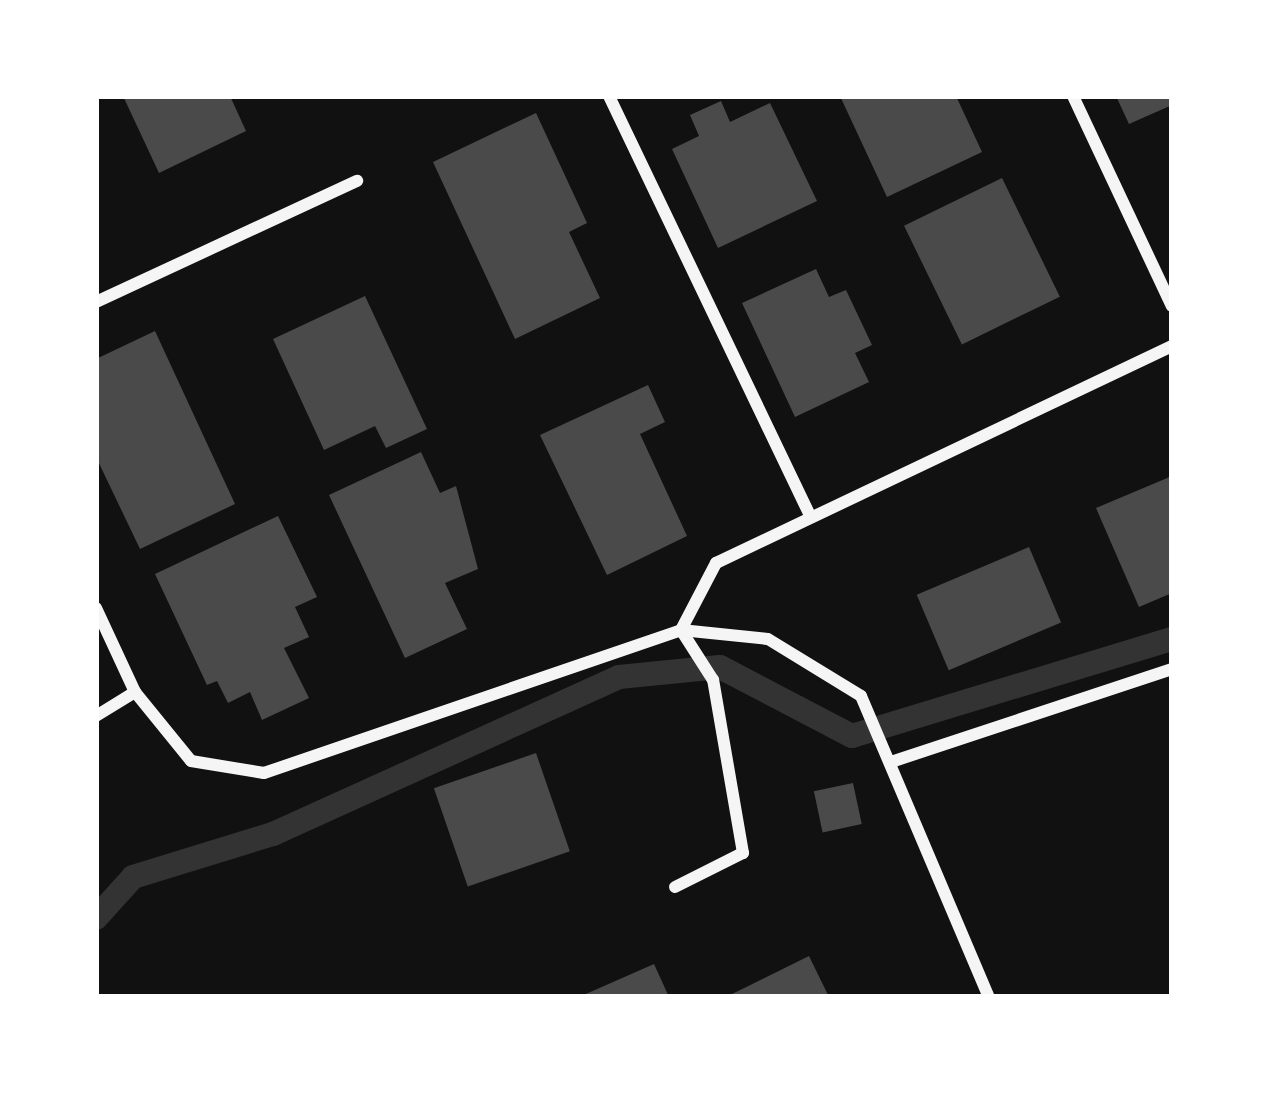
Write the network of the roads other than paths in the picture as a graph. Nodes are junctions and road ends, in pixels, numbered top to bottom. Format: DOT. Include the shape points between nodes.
graph roads {
  1 [pos="609,96"];
  2 [pos="1073,96"];
  3 [pos="357,181"];
  4 [pos="96,302"];
  5 [pos="1172,306"];
  6 [pos="1168,351"];
  7 [pos="810,516"];
  8 [pos="96,608"];
  9 [pos="681,630"];
  10 [pos="1172,669"];
  11 [pos="135,692"];
  12 [pos="96,716"];
  13 [pos="891,762"];
  14 [pos="675,887"];
  15 [pos="989,997"];
  1 -- 7 [label="street"];
  2 -- 5 [label="street"];
  3 -- 4 [label="street"];
  6 -- 7 [label="street"];
  7 -- 9 [label="street" via="716,563"];
  8 -- 11 [label="street"];
  9 -- 11 [label="street" via="264,773 191,761"];
  9 -- 13 [label="street" via="768,639 861,696"];
  9 -- 14 [label="street" via="713,680 743,853"];
  10 -- 13 [label="street"];
  11 -- 12 [label="street"];
  13 -- 15 [label="street"];
}
